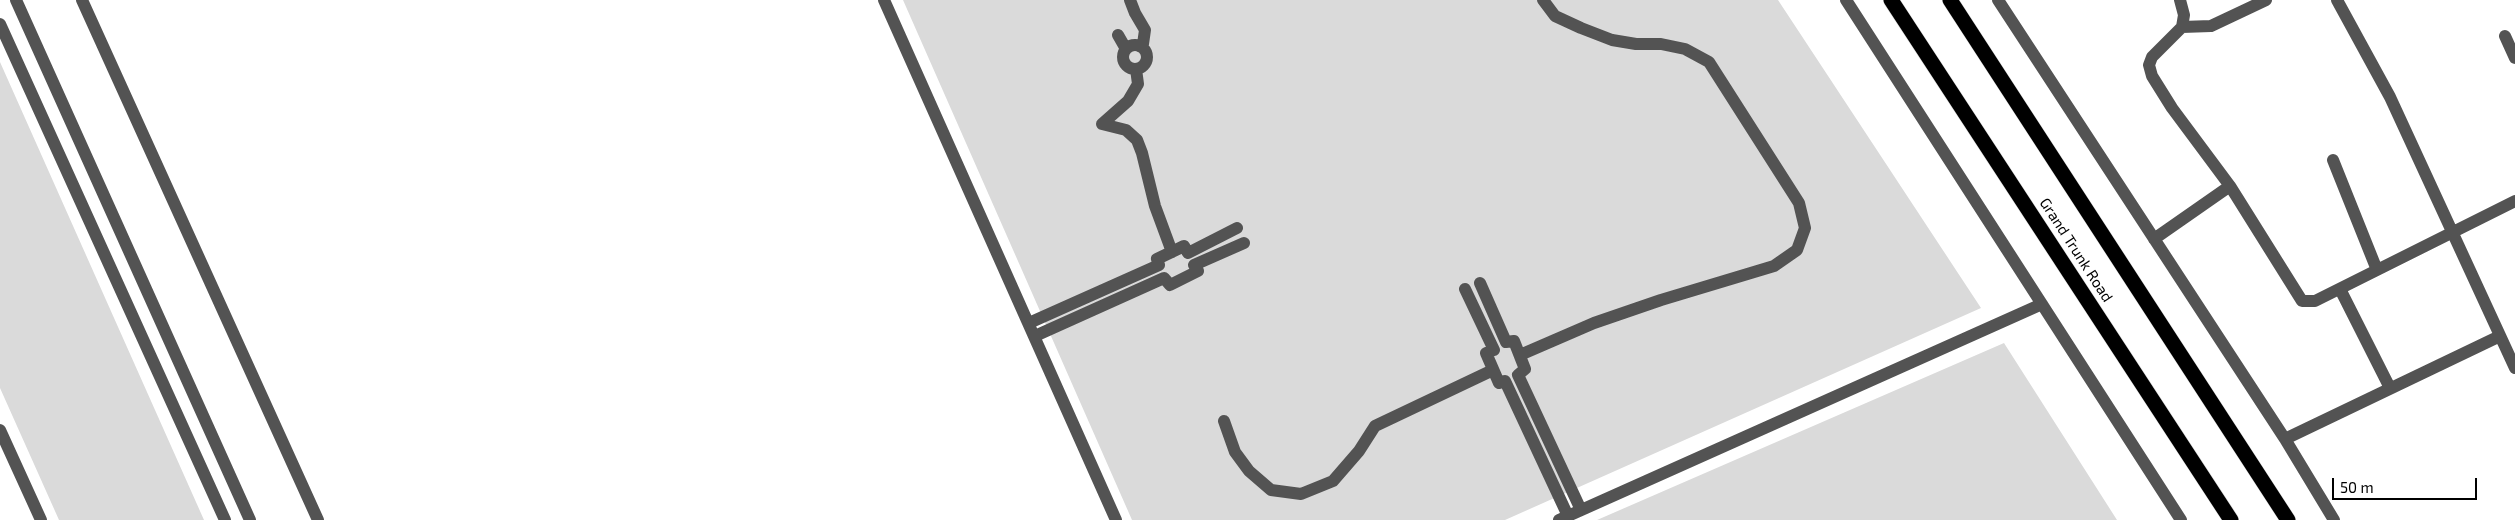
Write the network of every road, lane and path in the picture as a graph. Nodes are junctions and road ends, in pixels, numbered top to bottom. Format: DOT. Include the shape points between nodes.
graph roads {
  1 [pos="16,0"];
  2 [pos="82,0"];
  3 [pos="884,0"];
  4 [pos="1130,0"];
  5 [pos="1543,0"];
  6 [pos="1846,0"];
  7 [pos="1892,0"];
  8 [pos="1950,0"];
  9 [pos="1998,0"];
  10 [pos="2180,0"];
  11 [pos="2266,0"];
  12 [pos="2338,0"];
  13 [pos="0,24"];
  14 [pos="2182,27"];
  15 [pos="1118,35"];
  16 [pos="2505,36"];
  17 [pos="1133,48"];
  18 [pos="2515,58"];
  19 [pos="1136,69"];
  20 [pos="2333,160"];
  21 [pos="2230,186"];
  22 [pos="2515,201"];
  23 [pos="1237,228"];
  24 [pos="2452,233"];
  25 [pos="2154,239"];
  26 [pos="1244,243"];
  27 [pos="1172,252"];
  28 [pos="2378,270"];
  29 [pos="1480,283"];
  30 [pos="1465,289"];
  31 [pos="2340,289"];
  32 [pos="2042,304"];
  33 [pos="1029,323"];
  34 [pos="1035,336"];
  35 [pos="2500,336"];
  36 [pos="1520,355"];
  37 [pos="2515,368"];
  38 [pos="1493,370"];
  39 [pos="2390,388"];
  40 [pos="1224,420"];
  41 [pos="0,430"];
  42 [pos="2285,439"];
  43 [pos="1581,510"];
  44 [pos="1564,518"];
  45 [pos="41,520"];
  46 [pos="225,520"];
  47 [pos="250,520"];
  48 [pos="318,520"];
  49 [pos="1116,520"];
  50 [pos="2182,520"];
  51 [pos="2231,520"];
  52 [pos="2288,520"];
  53 [pos="2334,520"];
  1 -- 47 [label="street"];
  2 -- 48 [label="street"];
  3 -- 33 [label="street"];
  4 -- 17 [label="street" via="1146,30 1143,44"];
  5 -- 36 [label="street" via="1555,16 1612,40 1685,49 1709,62 1799,203 1804,228 1797,250 1774,266 1594,323"];
  6 -- 32 [label="street"];
  7 -- 51 [label="highway, Grand Trunk Road"];
  8 -- 52 [label="highway, Grand Trunk Road"];
  9 -- 25 [label="street"];
  10 -- 14 [label="street" via="2184,15"];
  11 -- 14 [label="street" via="2211,26"];
  12 -- 24 [label="street" via="2390,97"];
  13 -- 46 [label="street"];
  14 -- 21 [label="street" via="2152,57 2152,76"];
  15 -- 17 [label="street"];
  16 -- 18 [label="street"];
  17 -- 19 [label="street" via="1124,61"];
  17 -- 19 [label="street" via="1145,51 1147,58 1144,66"];
  19 -- 27 [label="street" via="1138,84 1128,101 1102,124 1126,130 1136,140"];
  20 -- 28 [label="street"];
  21 -- 25 [label="street"];
  21 -- 31 [label="street" via="2302,301 2315,301"];
  22 -- 24 [label="street"];
  23 -- 27 [label="street" via="1188,253 1184,246"];
  24 -- 28 [label="street"];
  24 -- 35 [label="street"];
  25 -- 42 [label="street"];
  26 -- 34 [label="street" via="1194,265 1198,271 1170,285 1164,278"];
  27 -- 33 [label="street" via="1157,259 1160,265"];
  28 -- 31 [label="street"];
  29 -- 36 [label="street" via="1506,342 1514,342"];
  30 -- 38 [label="street" via="1494,350 1486,353"];
  31 -- 39 [label="street"];
  32 -- 43 [label="street"];
  32 -- 50 [label="street"];
  33 -- 34 [label="street"];
  34 -- 49 [label="street"];
  35 -- 37 [label="street"];
  35 -- 39 [label="street"];
  36 -- 43 [label="street" via="1525,369 1518,375"];
  38 -- 40 [label="street" via="1375,426 1359,452 1333,481 1301,494 1271,490 1249,471 1235,452"];
  38 -- 44 [label="street" via="1500,383 1505,381"];
  39 -- 42 [label="street"];
  41 -- 45 [label="street"];
  42 -- 53 [label="street"];
  43 -- 44 [label="street"];
}
